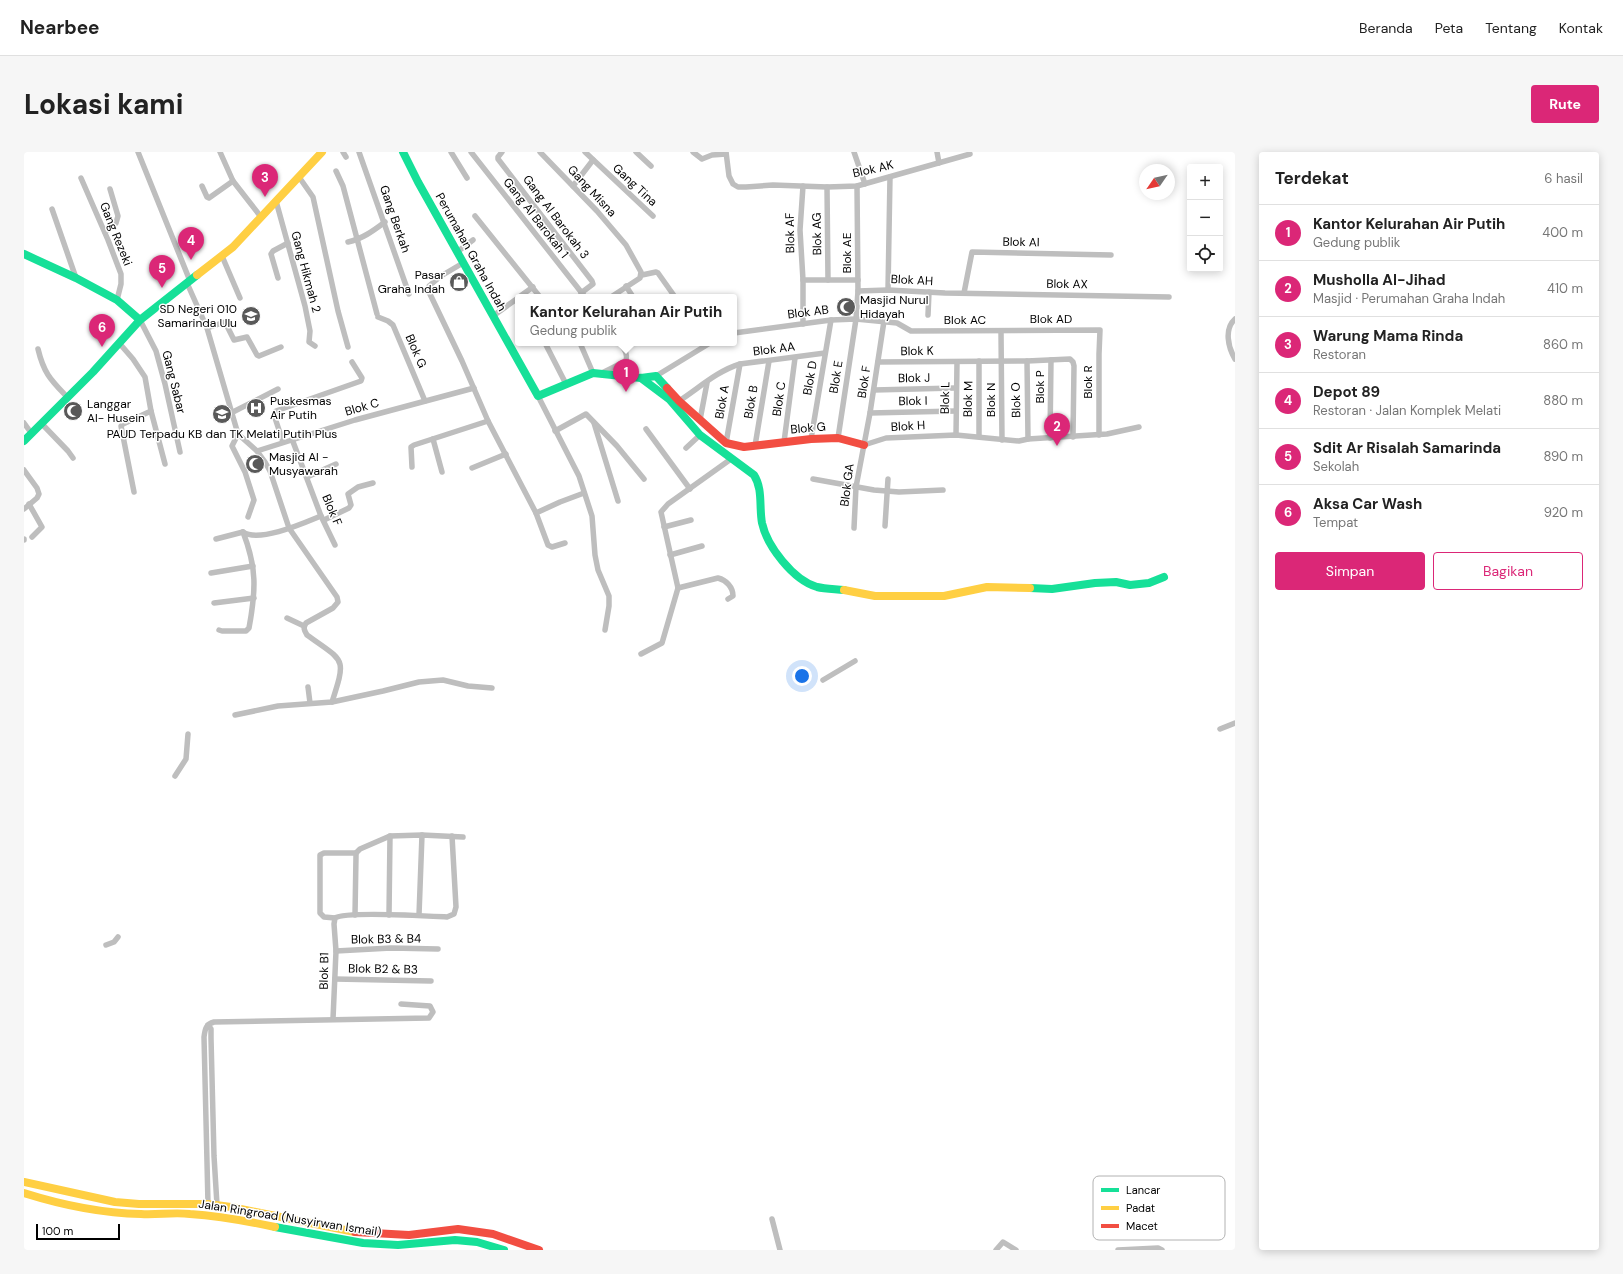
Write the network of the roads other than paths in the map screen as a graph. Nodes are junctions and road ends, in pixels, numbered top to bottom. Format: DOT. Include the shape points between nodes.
graph roads {
  1 [pos="138,152"];
  2 [pos="220,152"];
  3 [pos="322,152"];
  4 [pos="359,152"];
  5 [pos="403,152"];
  6 [pos="451,152"];
  7 [pos="471,152"];
  8 [pos="502,152"];
  9 [pos="540,152"];
  10 [pos="585,152"];
  11 [pos="636,152"];
  12 [pos="693,152"];
  13 [pos="854,152"];
  14 [pos="936,152"];
  15 [pos="726,153"];
  16 [pos="970,154"];
  17 [pos="593,160"];
  18 [pos="939,163"];
  19 [pos="651,166"];
  20 [pos="336,171"];
  21 [pos="299,177"];
  22 [pos="890,177"];
  23 [pos="81,178"];
  24 [pos="467,178"];
  25 [pos="233,181"];
  26 [pos="865,184"];
  27 [pos="202,186"];
  28 [pos="573,186"];
  29 [pos="802,186"];
  30 [pos="857,186"];
  31 [pos="827,187"];
  32 [pos="110,189"];
  33 [pos="276,201"];
  34 [pos="52,209"];
  35 [pos="476,216"];
  36 [pos="653,216"];
  37 [pos="261,217"];
  38 [pos="385,222"];
  39 [pos="105,232"];
  40 [pos="357,240"];
  41 [pos="473,240"];
  42 [pos="348,242"];
  43 [pos="288,243"];
  44 [pos="457,252"];
  45 [pos="24,254"];
  46 [pos="1111,255"];
  47 [pos="222,256"];
  48 [pos="463,263"];
  49 [pos="642,275"];
  50 [pos="76,278"];
  51 [pos="278,278"];
  52 [pos="803,280"];
  53 [pos="828,280"];
  54 [pos="858,280"];
  55 [pos="189,282"];
  56 [pos="626,286"];
  57 [pos="533,287"];
  58 [pos="888,290"];
  59 [pos="858,291"];
  60 [pos="929,292"];
  61 [pos="964,293"];
  62 [pos="409,294"];
  63 [pos="524,294"];
  64 [pos="538,294"];
  65 [pos="582,294"];
  66 [pos="584,294"];
  67 [pos="615,294"];
  68 [pos="631,294"];
  69 [pos="672,294"];
  70 [pos="1169,297"];
  71 [pos="240,298"];
  72 [pos="117,300"];
  73 [pos="515,301"];
  74 [pos="928,315"];
  75 [pos="493,316"];
  76 [pos="856,319"];
  77 [pos="1235,319"];
  78 [pos="140,320"];
  79 [pos="831,320"];
  80 [pos="884,321"];
  81 [pos="803,324"];
  82 [pos="207,328"];
  83 [pos="1100,330"];
  84 [pos="1001,331"];
  85 [pos="737,333"];
  86 [pos="120,344"];
  87 [pos="315,346"];
  88 [pos="547,346"];
  89 [pos="581,346"];
  90 [pos="622,346"];
  91 [pos="705,346"];
  92 [pos="348,347"];
  93 [pos="281,348"];
  94 [pos="38,349"];
  95 [pos="825,353"];
  96 [pos="795,358"];
  97 [pos="1235,359"];
  98 [pos="1002,360"];
  99 [pos="1051,360"];
  100 [pos="769,361"];
  101 [pos="1027,361"];
  102 [pos="352,362"];
  103 [pos="878,362"];
  104 [pos="957,362"];
  105 [pos="979,362"];
  106 [pos="740,364"];
  107 [pos="593,373"];
  108 [pos="602,373"];
  109 [pos="656,376"];
  110 [pos="642,378"];
  111 [pos="707,383"];
  112 [pos="566,384"];
  113 [pos="474,388"];
  114 [pos="956,388"];
  115 [pos="278,389"];
  116 [pos="874,390"];
  117 [pos="538,396"];
  118 [pos="68,398"];
  119 [pos="425,401"];
  120 [pos="679,401"];
  121 [pos="151,411"];
  122 [pos="956,411"];
  123 [pos="231,413"];
  124 [pos="870,413"];
  125 [pos="700,420"];
  126 [pos="488,421"];
  127 [pos="594,422"];
  128 [pos="24,423"];
  129 [pos="42,424"];
  130 [pos="1139,427"];
  131 [pos="646,429"];
  132 [pos="555,431"];
  133 [pos="32,434"];
  134 [pos="238,434"];
  135 [pos="700,435"];
  136 [pos="956,435"];
  137 [pos="1099,435"];
  138 [pos="979,436"];
  139 [pos="1073,437"];
  140 [pos="838,438"];
  141 [pos="1050,438"];
  142 [pos="292,439"];
  143 [pos="433,439"];
  144 [pos="811,439"];
  145 [pos="1028,439"];
  146 [pos="1002,440"];
  147 [pos="24,441"];
  148 [pos="283,442"];
  149 [pos="784,442"];
  150 [pos="726,443"];
  151 [pos="864,445"];
  152 [pos="754,446"];
  153 [pos="686,448"];
  154 [pos="257,451"];
  155 [pos="180,452"];
  156 [pos="506,454"];
  157 [pos="73,458"];
  158 [pos="731,459"];
  159 [pos="165,464"];
  160 [pos="336,464"];
  161 [pos="412,467"];
  162 [pos="472,468"];
  163 [pos="24,470"];
  164 [pos="442,472"];
  165 [pos="307,477"];
  166 [pos="644,479"];
  167 [pos="813,479"];
  168 [pos="888,479"];
  169 [pos="374,483"];
  170 [pos="856,487"];
  171 [pos="690,489"];
  172 [pos="943,490"];
  173 [pos="886,491"];
  174 [pos="134,492"];
  175 [pos="584,493"];
  176 [pos="618,501"];
  177 [pos="29,504"];
  178 [pos="24,509"];
  179 [pos="536,513"];
  180 [pos="248,517"];
  181 [pos="322,518"];
  182 [pos="691,520"];
  183 [pos="885,526"];
  184 [pos="664,527"];
  185 [pos="289,528"];
  186 [pos="854,528"];
  187 [pos="243,532"];
  188 [pos="32,537"];
  189 [pos="216,539"];
  190 [pos="565,543"];
  191 [pos="335,545"];
  192 [pos="702,546"];
  193 [pos="670,555"];
  194 [pos="253,566"];
  195 [pos="211,573"];
  196 [pos="1164,577"];
  197 [pos="678,588"];
  198 [pos="254,598"];
  199 [pos="728,599"];
  200 [pos="214,603"];
  201 [pos="287,618"];
  202 [pos="304,626"];
  203 [pos="219,630"];
  204 [pos="605,630"];
  205 [pos="641,654"];
  206 [pos="855,661"];
  207 [pos="823,680"];
  208 [pos="308,687"];
  209 [pos="492,688"];
  210 [pos="332,702"];
  211 [pos="310,703"];
  212 [pos="235,715"];
  213 [pos="1235,723"];
  214 [pos="1220,728"];
  215 [pos="188,734"];
  216 [pos="176,776"];
  217 [pos="422,835"];
  218 [pos="390,836"];
  219 [pos="452,836"];
  220 [pos="463,837"];
  221 [pos="356,853"];
  222 [pos="354,915"];
  223 [pos="389,915"];
  224 [pos="419,915"];
  225 [pos="335,921"];
  226 [pos="118,937"];
  227 [pos="106,945"];
  228 [pos="438,949"];
  229 [pos="336,951"];
  230 [pos="335,980"];
  231 [pos="431,981"];
  232 [pos="401,1004"];
  233 [pos="333,1019"];
  234 [pos="208,1027"];
  235 [pos="24,1182"];
  236 [pos="24,1193"];
  237 [pos="208,1204"];
  238 [pos="217,1205"];
  239 [pos="772,1219"];
  240 [pos="311,1224"];
  241 [pos="310,1234"];
  242 [pos="504,1250"];
  243 [pos="539,1250"];
  244 [pos="780,1250"];
  245 [pos="996,1250"];
  246 [pos="1016,1250"];
  247 [pos="1118,1250"];
  248 [pos="1162,1250"];
  1 -- 55 [label="street"];
  2 -- 25 [label="street"];
  3 -- 21 [label="main road"];
  4 -- 38 [label="street, Gang Berkah"];
  5 -- 44 [label="main road, Perumahan Graha Indah"];
  6 -- 24 [label="street"];
  7 -- 65 [label="street, Gang Al Barokah 1"];
  8 -- 66 [label="street, Gang Al Barokah 3" via="498,159 592,281 593,284"];
  9 -- 28 [label="street, Gang Misna"];
  10 -- 17 [label="street, Gang Tina"];
  11 -- 19 [label="street"];
  12 -- 15 [label="street" via="702,159"];
  13 -- 26 [label="street"];
  14 -- 18 [label="street"];
  15 -- 29 [label="street, Blok AK" via="729,176 738,187"];
  16 -- 18 [label="street, Blok AK"];
  17 -- 28 [label="street"];
  17 -- 36 [label="street, Gang Tina"];
  18 -- 22 [label="street, Blok AK"];
  20 -- 40 [label="street" via="343,186"];
  21 -- 33 [label="main road"];
  21 -- 92 [label="street" via="313,197"];
  22 -- 26 [label="street, Blok AK"];
  22 -- 58 [label="street"];
  23 -- 39 [label="street, Gang Rezeki"];
  25 -- 27 [label="street" via="209,198"];
  25 -- 37 [label="street"];
  26 -- 30 [label="street, Blok AK"];
  28 -- 49 [label="street, Gang Misna" via="626,245"];
  29 -- 31 [label="street, Blok AK"];
  29 -- 52 [label="street, Blok AF" via="800,230"];
  30 -- 31 [label="street, Blok AK"];
  30 -- 54 [label="street, Blok AE"];
  31 -- 53 [label="street, Blok AG"];
  32 -- 39 [label="street" via="118,220"];
  33 -- 37 [label="main road"];
  33 -- 43 [label="street, Gang Hikmah 2"];
  34 -- 50 [label="street"];
  35 -- 57 [label="street"];
  37 -- 47 [label="main road"];
  38 -- 40 [label="street"];
  38 -- 62 [label="street, Gang Berkah"];
  39 -- 72 [label="street, Gang Rezeki" via="121,274"];
  40 -- 42 [label="street"];
  40 -- 119 [label="street, Blok G" via="378,316 393,325"];
  41 -- 44 [label="street"];
  43 -- 51 [label="street" via="271,254"];
  43 -- 87 [label="street, Gang Hikmah 2" via="305,306 310,331 309,342"];
  44 -- 48 [label="main road, Perumahan Graha Indah"];
  45 -- 50 [label="main road"];
  46 -- 61 [label="street, Blok AI" via="972,252"];
  47 -- 55 [label="main road"];
  47 -- 71 [label="street"];
  48 -- 75 [label="main road, Perumahan Graha Indah"];
  48 -- 113 [label="street" via="441,276 429,290"];
  49 -- 56 [label="street"];
  49 -- 69 [label="street" via="658,273"];
  50 -- 72 [label="main road"];
  52 -- 53 [label="street"];
  52 -- 81 [label="street, Blok AF"];
  53 -- 54 [label="street"];
  54 -- 59 [label="street, Blok AE"];
  55 -- 78 [label="main road"];
  55 -- 82 [label="street"];
  56 -- 67 [label="street"];
  56 -- 68 [label="street"];
  57 -- 63 [label="street"];
  57 -- 64 [label="street"];
  58 -- 59 [label="street, Blok AH"];
  58 -- 60 [label="street, Blok AH"];
  59 -- 76 [label="street, Blok AE"];
  60 -- 61 [label="street, Blok AH"];
  60 -- 74 [label="street"];
  61 -- 70 [label="street, Blok AX"];
  72 -- 78 [label="main road"];
  73 -- 75 [label="street"];
  75 -- 117 [label="main road, Perumahan Graha Indah"];
  76 -- 79 [label="street, Blok AB"];
  76 -- 80 [label="street, Blok AB"];
  76 -- 140 [label="street, Blok E"];
  77 -- 97 [label="street" via="1230,326 1228,341 1230,352"];
  78 -- 86 [label="main road"];
  78 -- 155 [label="street, Gang Sabar" via="156,351"];
  79 -- 81 [label="street, Blok AB"];
  79 -- 95 [label="street, Blok D"];
  80 -- 84 [label="street, Blok AC" via="897,323 911,331"];
  80 -- 103 [label="street, Blok F"];
  81 -- 85 [label="street, Blok AB"];
  82 -- 93 [label="street" via="225,322 234,340 247,337 259,356"];
  82 -- 123 [label="street"];
  83 -- 84 [label="street, Blok AD"];
  83 -- 137 [label="street, Blok R"];
  84 -- 98 [label="street, Blok N"];
  86 -- 118 [label="main road"];
  86 -- 121 [label="street" via="144,377"];
  88 -- 112 [label="street"];
  89 -- 107 [label="street"];
  90 -- 108 [label="street" via="626,352 626,361"];
  91 -- 109 [label="street"];
  94 -- 118 [label="street" via="47,375"];
  95 -- 96 [label="street, Blok AA"];
  95 -- 144 [label="street, Blok D"];
  96 -- 100 [label="street, Blok AA"];
  96 -- 149 [label="street, Blok C"];
  98 -- 101 [label="street, Blok K"];
  98 -- 105 [label="street, Blok K"];
  98 -- 146 [label="street, Blok N"];
  99 -- 101 [label="street, Blok K"];
  99 -- 139 [label="street, Blok K" via="1070,359 1073,362"];
  99 -- 141 [label="street, Blok P"];
  100 -- 106 [label="street, Blok AA"];
  100 -- 152 [label="street, Blok B"];
  101 -- 145 [label="street, Blok O"];
  102 -- 148 [label="street" via="362,378 361,381 276,411 275,418"];
  103 -- 104 [label="street, Blok K"];
  103 -- 116 [label="street, Blok F"];
  104 -- 105 [label="street, Blok K"];
  104 -- 114 [label="street, Blok L"];
  105 -- 138 [label="street, Blok M"];
  106 -- 111 [label="street, Blok AA" via="720,372"];
  106 -- 150 [label="street, Blok A"];
  107 -- 108 [label="main road"];
  107 -- 112 [label="main road"];
  108 -- 110 [label="main road"];
  109 -- 110 [label="main road"];
  109 -- 120 [label="main road"];
  110 -- 135 [label="main road" via="669,400"];
  111 -- 120 [label="street, Blok AA"];
  111 -- 125 [label="street"];
  112 -- 117 [label="main road"];
  113 -- 119 [label="street, Blok C"];
  113 -- 126 [label="street"];
  114 -- 116 [label="street, Blok J"];
  114 -- 122 [label="street, Blok L"];
  115 -- 123 [label="street"];
  116 -- 124 [label="street, Blok F"];
  117 -- 132 [label="street"];
  118 -- 129 [label="main road"];
  119 -- 142 [label="street, Blok C"];
  120 -- 125 [label="main road"];
  121 -- 159 [label="street"];
  121 -- 174 [label="street" via="121,426"];
  122 -- 124 [label="street, Blok I"];
  122 -- 136 [label="street, Blok L"];
  123 -- 134 [label="street"];
  124 -- 151 [label="street, Blok F"];
  125 -- 150 [label="main road"];
  126 -- 143 [label="street"];
  126 -- 156 [label="street"];
  127 -- 132 [label="street" via="584,414"];
  127 -- 166 [label="street"];
  127 -- 176 [label="street"];
  128 -- 133 [label="street"];
  129 -- 133 [label="main road"];
  129 -- 157 [label="street"];
  130 -- 137 [label="street"];
  131 -- 171 [label="street"];
  132 -- 175 [label="street" via="579,476"];
  133 -- 147 [label="main road"];
  134 -- 154 [label="street"];
  134 -- 180 [label="street" via="232,446 245,472 254,500"];
  135 -- 153 [label="street"];
  135 -- 158 [label="main road"];
  136 -- 138 [label="street"];
  136 -- 151 [label="street, Blok H" via="886,438"];
  137 -- 139 [label="street"];
  138 -- 146 [label="street"];
  139 -- 141 [label="street"];
  140 -- 144 [label="main road, Blok G"];
  140 -- 151 [label="main road, Blok G"];
  141 -- 145 [label="street"];
  142 -- 148 [label="street, Blok C"];
  142 -- 165 [label="street, Blok F"];
  143 -- 161 [label="street" via="411,447"];
  143 -- 164 [label="street"];
  144 -- 149 [label="main road, Blok G"];
  145 -- 146 [label="street"];
  148 -- 154 [label="street, Blok C"];
  149 -- 152 [label="main road, Blok G"];
  150 -- 152 [label="main road"];
  151 -- 170 [label="street, Blok GA"];
  154 -- 185 [label="street" via="270,471"];
  156 -- 162 [label="street"];
  156 -- 179 [label="street"];
  158 -- 171 [label="street"];
  158 -- 196 [label="main road" via="750,471 758,481 762,523 769,543 793,572 817,587 875,597 944,596 987,587 1052,589 1116,582 1130,585 1149,583"];
  160 -- 165 [label="street"];
  163 -- 177 [label="street" via="39,493"];
  165 -- 181 [label="street, Blok F"];
  167 -- 170 [label="street"];
  168 -- 173 [label="street"];
  169 -- 181 [label="street" via="352,490 348,494 351,505 349,508"];
  170 -- 173 [label="street"];
  170 -- 186 [label="street, Blok GA"];
  171 -- 184 [label="street" via="663,508 661,512"];
  172 -- 173 [label="street" via="915,493"];
  173 -- 183 [label="street"];
  175 -- 179 [label="street"];
  175 -- 204 [label="street" via="592,516 597,566 609,596"];
  177 -- 178 [label="street"];
  177 -- 188 [label="street" via="42,527"];
  179 -- 190 [label="street" via="550,547"];
  181 -- 185 [label="street"];
  181 -- 191 [label="street, Blok F"];
  182 -- 184 [label="street"];
  184 -- 193 [label="street"];
  185 -- 187 [label="street" via="269,534 248,535"];
  185 -- 202 [label="street" via="315,563 338,602 333,608"];
  187 -- 189 [label="street"];
  187 -- 194 [label="street"];
  192 -- 193 [label="street"];
  193 -- 197 [label="street"];
  194 -- 195 [label="street"];
  194 -- 198 [label="street"];
  197 -- 199 [label="street" via="718,578 731,587 733,596"];
  197 -- 205 [label="street" via="662,643"];
  198 -- 200 [label="street"];
  198 -- 203 [label="street" via="248,630"];
  201 -- 202 [label="street"];
  202 -- 210 [label="street" via="308,635 339,659 342,666"];
  206 -- 207 [label="street"];
  208 -- 211 [label="street"];
  209 -- 210 [label="street" via="443,680 419,682"];
  210 -- 211 [label="street"];
  211 -- 212 [label="street" via="278,706"];
  213 -- 214 [label="street"];
  215 -- 216 [label="street" via="186,760"];
  217 -- 218 [label="street"];
  217 -- 219 [label="street"];
  217 -- 224 [label="street"];
  218 -- 221 [label="street"];
  218 -- 223 [label="street"];
  219 -- 220 [label="street"];
  219 -- 224 [label="street" via="456,907 454,914 447,917"];
  221 -- 222 [label="street"];
  221 -- 225 [label="street" via="320,855 320,914"];
  222 -- 223 [label="street"];
  222 -- 225 [label="street" via="339,916"];
  223 -- 224 [label="street"];
  225 -- 229 [label="street, Blok B1"];
  226 -- 227 [label="street"];
  228 -- 229 [label="street, Blok B3 & B4"];
  229 -- 230 [label="street, Blok B1"];
  230 -- 231 [label="street, Blok B2 & B3"];
  230 -- 233 [label="street, Blok B1"];
  232 -- 233 [label="street" via="430,1006 433,1012 429,1018"];
  233 -- 234 [label="street" via="214,1022"];
  234 -- 237 [label="street" via="204,1037"];
  234 -- 238 [label="street"];
  235 -- 237 [label="main road, Jalan Ringroad (Nusyirwan Ismail)" via="116,1202"];
  236 -- 241 [label="main road, Jalan Ringroad (Nusyirwan Ismail)" via="100,1210 234,1219"];
  237 -- 238 [label="main road, Jalan Ringroad (Nusyirwan Ismail)"];
  238 -- 240 [label="main road, Jalan Ringroad (Nusyirwan Ismail)"];
  239 -- 244 [label="street"];
  240 -- 241 [label="main road"];
  240 -- 243 [label="main road, Jalan Ringroad (Nusyirwan Ismail)" via="362,1233 409,1235 468,1230 492,1234"];
  241 -- 242 [label="main road, Jalan Ringroad (Nusyirwan Ismail)" via="362,1244 384,1245 458,1240"];
  245 -- 246 [label="street" via="1003,1242"];
  247 -- 248 [label="street"];
}
